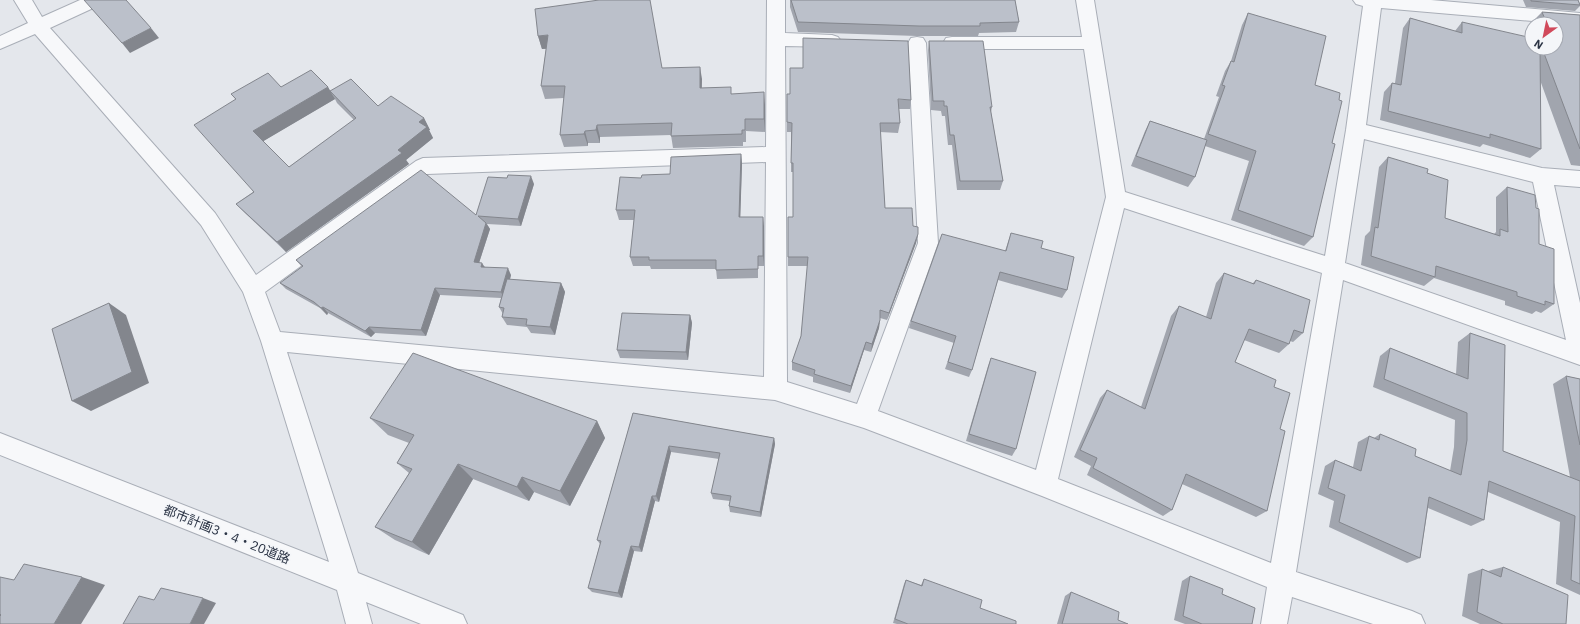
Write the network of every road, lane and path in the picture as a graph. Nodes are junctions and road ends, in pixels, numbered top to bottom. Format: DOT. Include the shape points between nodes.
graph roads {
  1 [pos="23,0"];
  2 [pos="96,0"];
  3 [pos="776,0"];
  4 [pos="1086,0"];
  5 [pos="1370,0"];
  6 [pos="1514,7"];
  7 [pos="1580,19"];
  8 [pos="38,26"];
  9 [pos="776,39"];
  10 [pos="847,41"];
  11 [pos="0,43"];
  12 [pos="1091,43"];
  13 [pos="1356,130"];
  14 [pos="775,154"];
  15 [pos="1542,176"];
  16 [pos="1580,179"];
  17 [pos="1116,197"];
  18 [pos="1334,268"];
  19 [pos="253,289"];
  20 [pos="272,341"];
  21 [pos="775,389"];
  22 [pos="864,417"];
  23 [pos="0,444"];
  24 [pos="1044,485"];
  25 [pos="1281,580"];
  26 [pos="348,582"];
  27 [pos="359,624"];
  28 [pos="454,624"];
  29 [pos="1274,624"];
  30 [pos="1412,624"];
  1 -- 8 [label="street"];
  2 -- 8 [label="street"];
  3 -- 9 [label="street"];
  4 -- 12 [label="street"];
  5 -- 6 [label="street"];
  5 -- 13 [label="street"];
  6 -- 7 [label="street"];
  8 -- 11 [label="street"];
  8 -- 19 [label="street" via="208,219"];
  9 -- 10 [label="street"];
  9 -- 14 [label="street"];
  12 -- 17 [label="street"];
  12 -- 22 [label="street" via="910,43 928,244"];
  13 -- 15 [label="street"];
  13 -- 18 [label="street"];
  14 -- 19 [label="street" via="423,166"];
  14 -- 21 [label="street"];
  15 -- 16 [label="street"];
  15 -- 18 [label="street" via="1580,355"];
  17 -- 18 [label="street"];
  17 -- 24 [label="street"];
  18 -- 25 [label="street"];
  19 -- 20 [label="street"];
  20 -- 21 [label="street"];
  20 -- 26 [label="street"];
  21 -- 22 [label="street"];
  22 -- 24 [label="street"];
  23 -- 26 [label="street, 都市計画3・4・20道路"];
  24 -- 25 [label="street"];
  25 -- 29 [label="street"];
  25 -- 30 [label="street"];
  26 -- 27 [label="street"];
  26 -- 28 [label="street, 都市計画3・4・20道路"];
}
